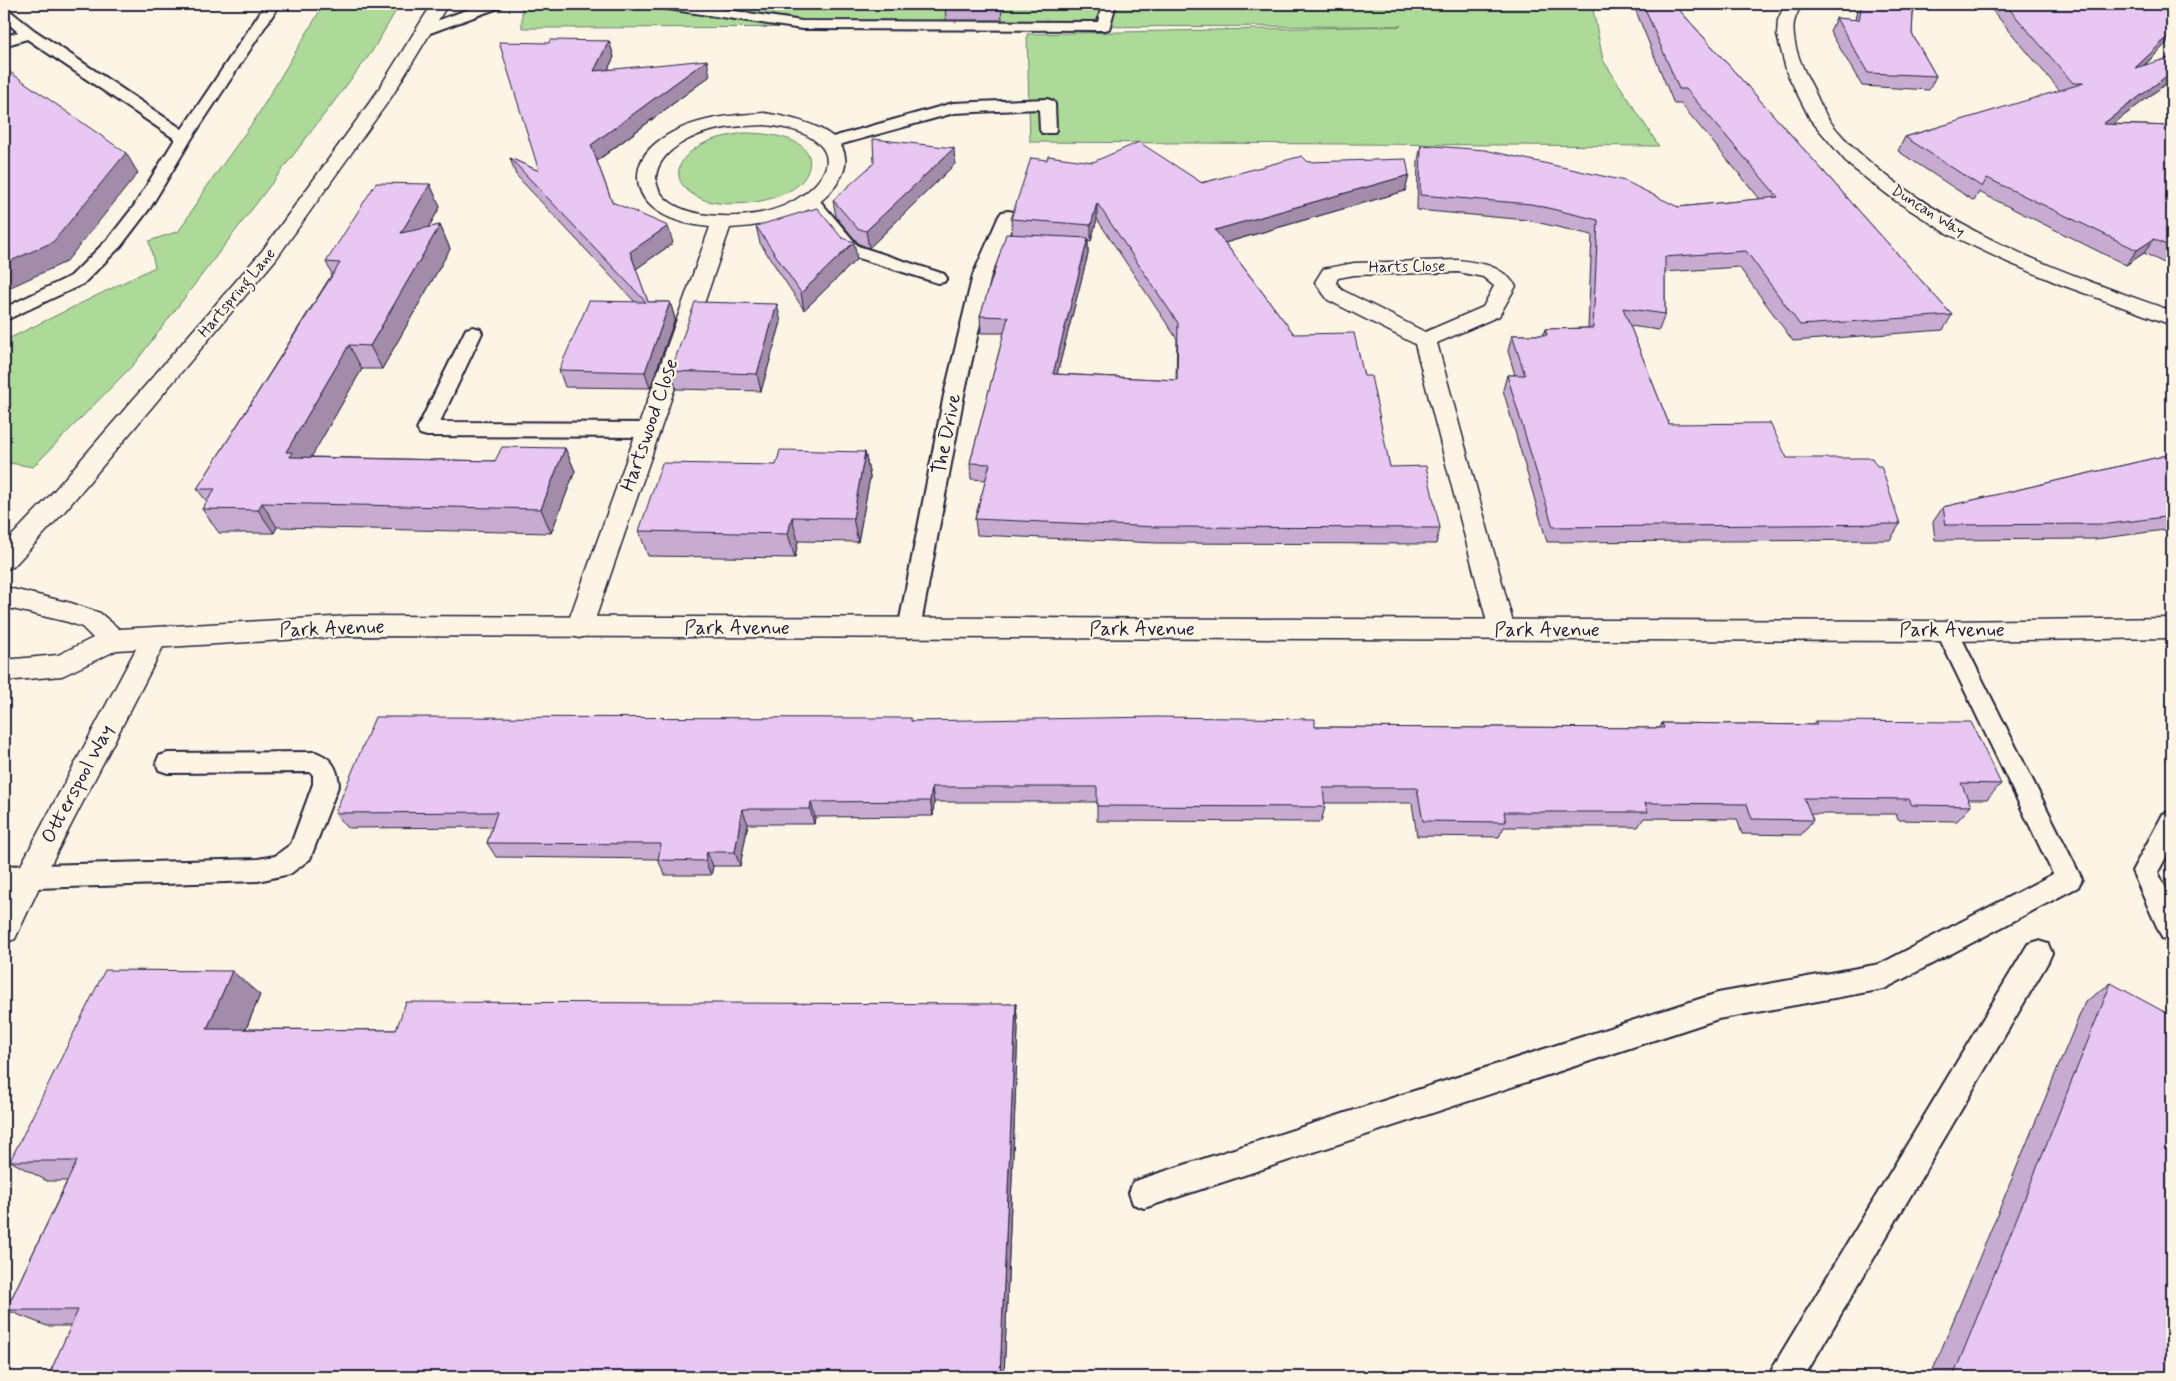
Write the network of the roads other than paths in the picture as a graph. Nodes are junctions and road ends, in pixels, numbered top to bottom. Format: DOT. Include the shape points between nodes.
graph roads {
  1 [pos="273,4"];
  2 [pos="440,4"];
  3 [pos="496,4"];
  4 [pos="661,4"];
  5 [pos="1109,4"];
  6 [pos="1793,4"];
  7 [pos="4,13"];
  8 [pos="425,30"];
  9 [pos="30,33"];
  10 [pos="4,42"];
  11 [pos="1048,130"];
  12 [pos="184,138"];
  13 [pos="828,143"];
  14 [pos="809,199"];
  15 [pos="1008,216"];
  16 [pos="722,222"];
  17 [pos="997,242"];
  18 [pos="1017,243"];
  19 [pos="938,278"];
  20 [pos="4,315"];
  21 [pos="2172,318"];
  22 [pos="473,333"];
  23 [pos="1425,340"];
  24 [pos="648,430"];
  25 [pos="4,560"];
  26 [pos="4,597"];
  27 [pos="579,628"];
  28 [pos="2172,628"];
  29 [pos="909,629"];
  30 [pos="1502,630"];
  31 [pos="1946,631"];
  32 [pos="154,639"];
  33 [pos="113,640"];
  34 [pos="4,670"];
  35 [pos="168,762"];
  36 [pos="2172,822"];
  37 [pos="17,877"];
  38 [pos="4,929"];
  39 [pos="2172,929"];
  40 [pos="2038,953"];
  41 [pos="1144,1192"];
  42 [pos="1786,1377"];
  1 -- 12 [label="lane"];
  2 -- 8 [label="street, Hartspring Lane"];
  3 -- 8 [label="lane"];
  4 -- 5 [label="lane" via="802,25 1104,26"];
  6 -- 21 [label="street, Duncan Way" via="1786,23 1789,52 1800,88 1820,123 1852,158 1903,199 1964,235 2081,287"];
  7 -- 9 [label="lane"];
  8 -- 25 [label="street, Hartspring Lane" via="269,255 55,506"];
  9 -- 10 [label="lane"];
  9 -- 12 [label="lane"];
  11 -- 13 [label="lane" via="1048,104 990,105 953,108"];
  12 -- 20 [label="lane" via="141,208 115,242 77,280"];
  13 -- 14 [label="street" via="836,161 832,179"];
  13 -- 16 [label="street" via="815,132 792,123 765,119 734,120 687,133 658,152 646,168 645,185 654,200 672,213"];
  14 -- 16 [label="street" via="793,209 762,219"];
  14 -- 19 [label="lane" via="852,250"];
  15 -- 17 [label="lane, The Drive"];
  16 -- 24 [label="street, Hartswood Close"];
  17 -- 18 [label="lane"];
  17 -- 29 [label="lane, The Drive" via="982,276 954,395"];
  22 -- 24 [label="lane" via="427,430"];
  23 -- 23 [label="street, Harts Close" via="1335,295 1325,282 1330,273 1354,269 1458,266 1499,277 1505,286 1491,311"];
  23 -- 30 [label="street"];
  24 -- 27 [label="street, Hartswood Close"];
  26 -- 33 [label="street" via="91,620"];
  27 -- 29 [label="street, Park Avenue"];
  27 -- 32 [label="street, Park Avenue" via="350,626"];
  28 -- 31 [label="street, Park Avenue"];
  29 -- 30 [label="street, Park Avenue"];
  30 -- 31 [label="street, Park Avenue"];
  31 -- 41 [label="lane" via="2068,879 1884,976 1718,1006"];
  32 -- 33 [label="street, Park Avenue"];
  32 -- 37 [label="street, Otterspool Way"];
  33 -- 34 [label="street, Park Avenue" via="62,665"];
  35 -- 37 [label="lane" via="316,762 326,771 326,784 301,851 281,866 258,870"];
  36 -- 39 [label="lane" via="2144,870"];
  37 -- 38 [label="street, Otterspool Way"];
  40 -- 42 [label="lane"];
}
